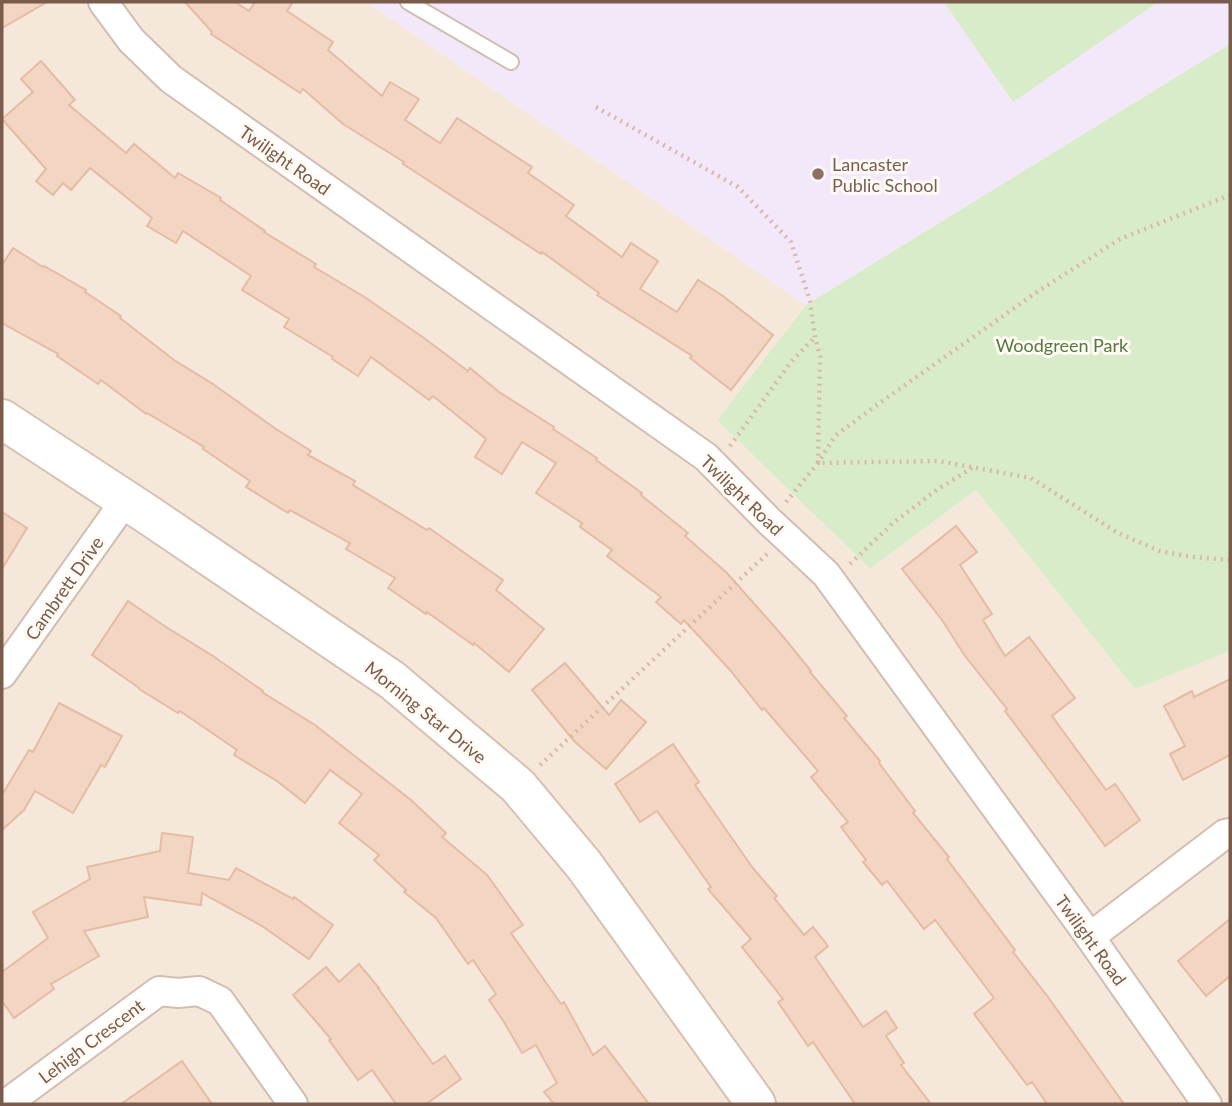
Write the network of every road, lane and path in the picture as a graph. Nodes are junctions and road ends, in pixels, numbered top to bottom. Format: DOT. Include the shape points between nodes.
graph roads {
  1 [pos="103,2"];
  2 [pos="408,2"];
  3 [pos="511,62"];
  4 [pos="596,107"];
  5 [pos="1230,195"];
  6 [pos="815,337"];
  7 [pos="2,419"];
  8 [pos="818,463"];
  9 [pos="715,466"];
  10 [pos="973,467"];
  11 [pos="125,501"];
  12 [pos="777,529"];
  13 [pos="1230,560"];
  14 [pos="832,582"];
  15 [pos="2,674"];
  16 [pos="518,786"];
  17 [pos="1230,832"];
  18 [pos="1090,937"];
  19 [pos="6,1104"];
  20 [pos="293,1104"];
  21 [pos="756,1104"];
  22 [pos="1207,1104"];
  1 -- 9 [label="street, Twilight Road" via="131,40 171,79"];
  2 -- 3 [label="lane"];
  4 -- 6 [label="path" via="738,187 791,242 810,301"];
  5 -- 8 [label="path" via="1121,239 1037,292 835,436"];
  6 -- 8 [label="path" via="820,356"];
  6 -- 9 [label="path" via="791,362"];
  7 -- 11 [label="street, Morning Star Drive"];
  8 -- 10 [label="path" via="938,461"];
  8 -- 12 [label="path"];
  9 -- 12 [label="street, Twilight Road"];
  10 -- 13 [label="path" via="1031,478 1118,533 1160,551"];
  10 -- 14 [label="path" via="893,523"];
  11 -- 15 [label="street, Cambrett Drive"];
  11 -- 16 [label="street, Morning Star Drive" via="392,680"];
  12 -- 14 [label="street, Twilight Road"];
  12 -- 16 [label="path"];
  14 -- 18 [label="street, Twilight Road"];
  16 -- 21 [label="street, Morning Star Drive" via="584,865"];
  17 -- 18 [label="street"];
  18 -- 22 [label="street, Twilight Road"];
  19 -- 20 [label="street, Lehigh Crescent" via="159,991 199,990 220,1000"];
}
